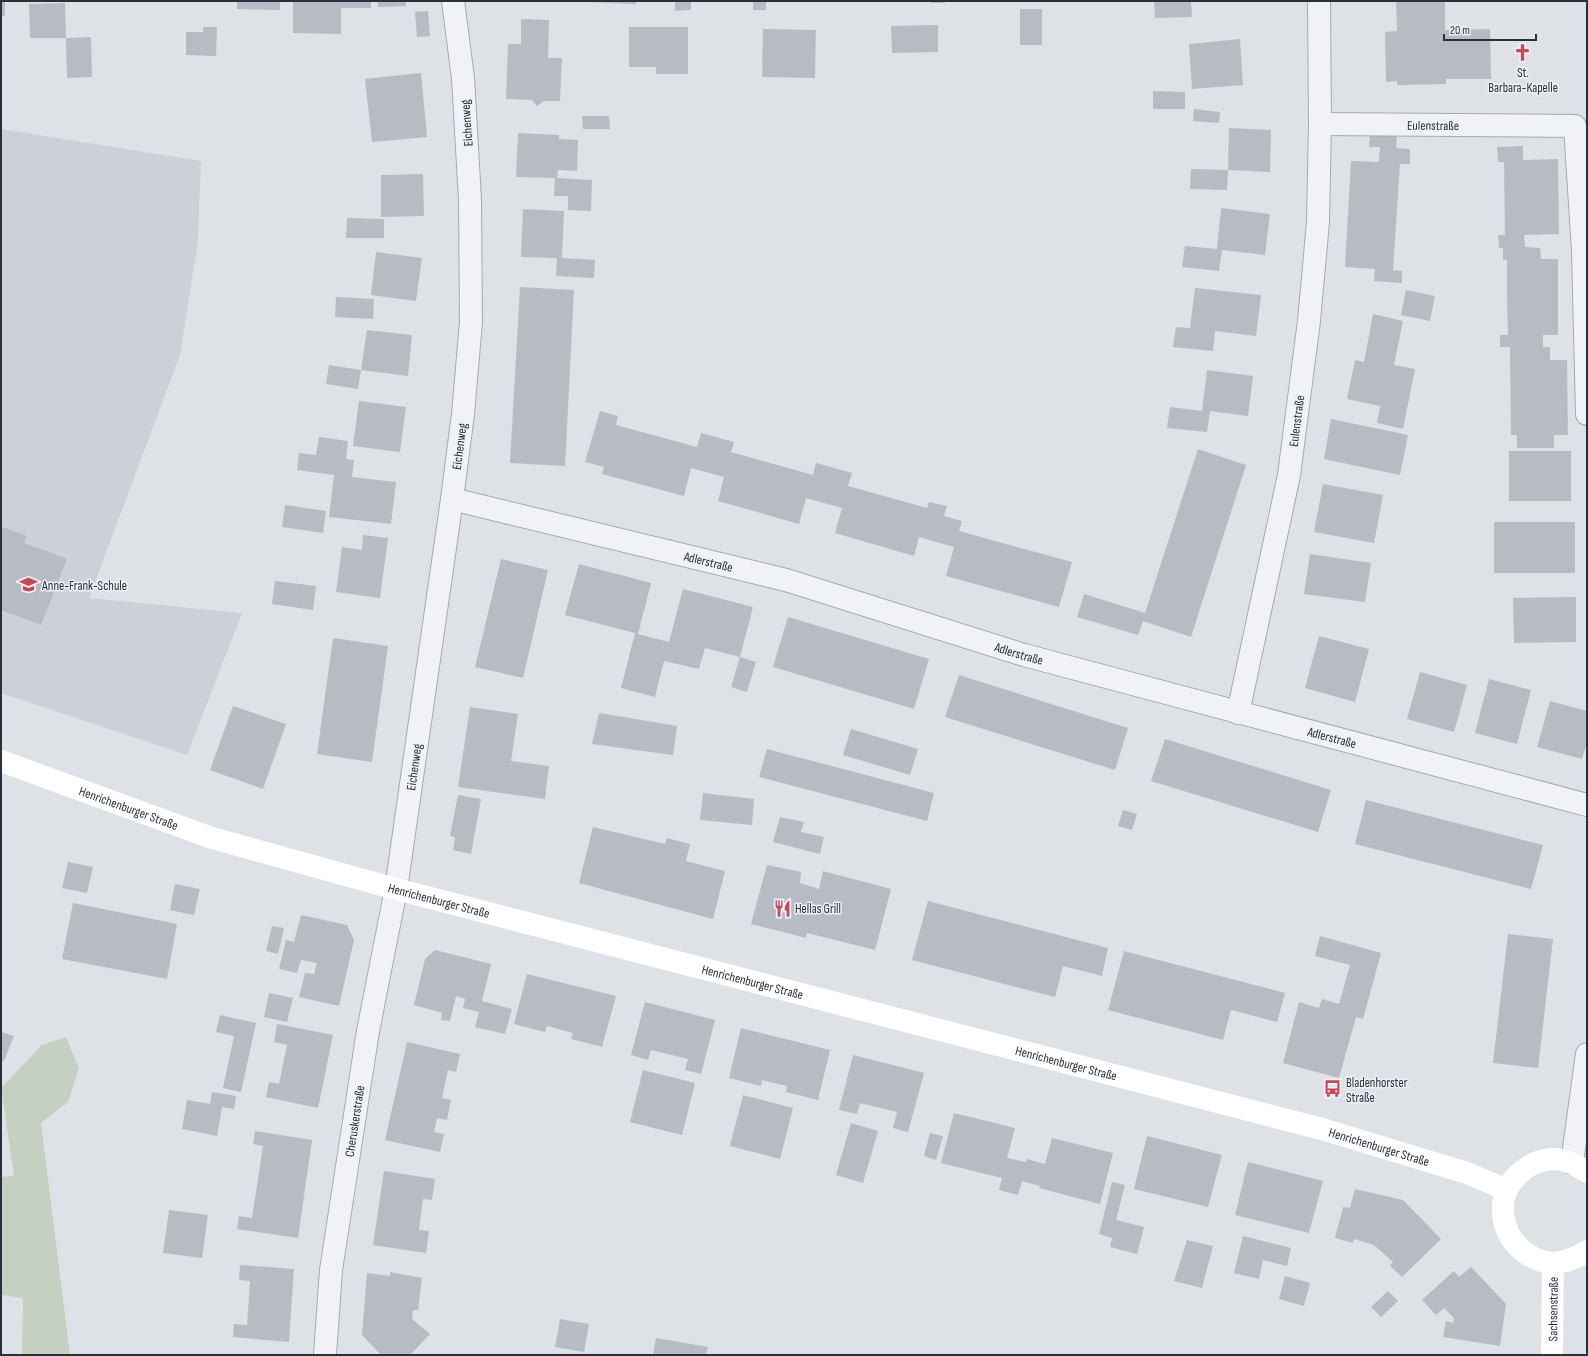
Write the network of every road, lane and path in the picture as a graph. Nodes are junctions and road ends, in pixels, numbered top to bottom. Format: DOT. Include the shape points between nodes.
graph roads {
  1 [pos="453,1"];
  2 [pos="1319,1"];
  3 [pos="1320,124"];
  4 [pos="1587,414"];
  5 [pos="452,499"];
  6 [pos="1238,714"];
  7 [pos="1,761"];
  8 [pos="1587,805"];
  9 [pos="396,889"];
  10 [pos="1587,1054"];
  11 [pos="1580,1167"];
  12 [pos="1507,1190"];
  13 [pos="1587,1250"];
  14 [pos="1554,1263"];
  15 [pos="325,1355"];
  16 [pos="1552,1355"];
  1 -- 5 [label="street, Eichenweg" via="463,78 470,200 471,322"];
  2 -- 3 [label="street, Eulenstraße"];
  3 -- 4 [label="street, Eulenstraße" via="1575,126 1583,252"];
  3 -- 6 [label="street, Eulenstraße" via="1318,222 1311,306 1290,467"];
  5 -- 6 [label="street, Adlerstraße" via="786,580 1024,655"];
  5 -- 9 [label="street, Eichenweg"];
  6 -- 8 [label="street, Adlerstraße"];
  7 -- 9 [label="main road, Henrichenburger Straße" via="212,838"];
  9 -- 12 [label="main road, Henrichenburger Straße" via="1322,1129 1467,1173"];
  9 -- 15 [label="street, Cheruskerstraße" via="368,1031 332,1263"];
  10 -- 11 [label="street"];
  11 -- 12 [label="main road" via="1553,1159 1534,1164 1518,1174"];
  12 -- 14 [label="main road" via="1502,1210 1506,1230 1517,1247 1534,1258"];
  13 -- 14 [label="main road" via="1573,1259"];
  14 -- 16 [label="main road, Sachsenstraße"];
}
